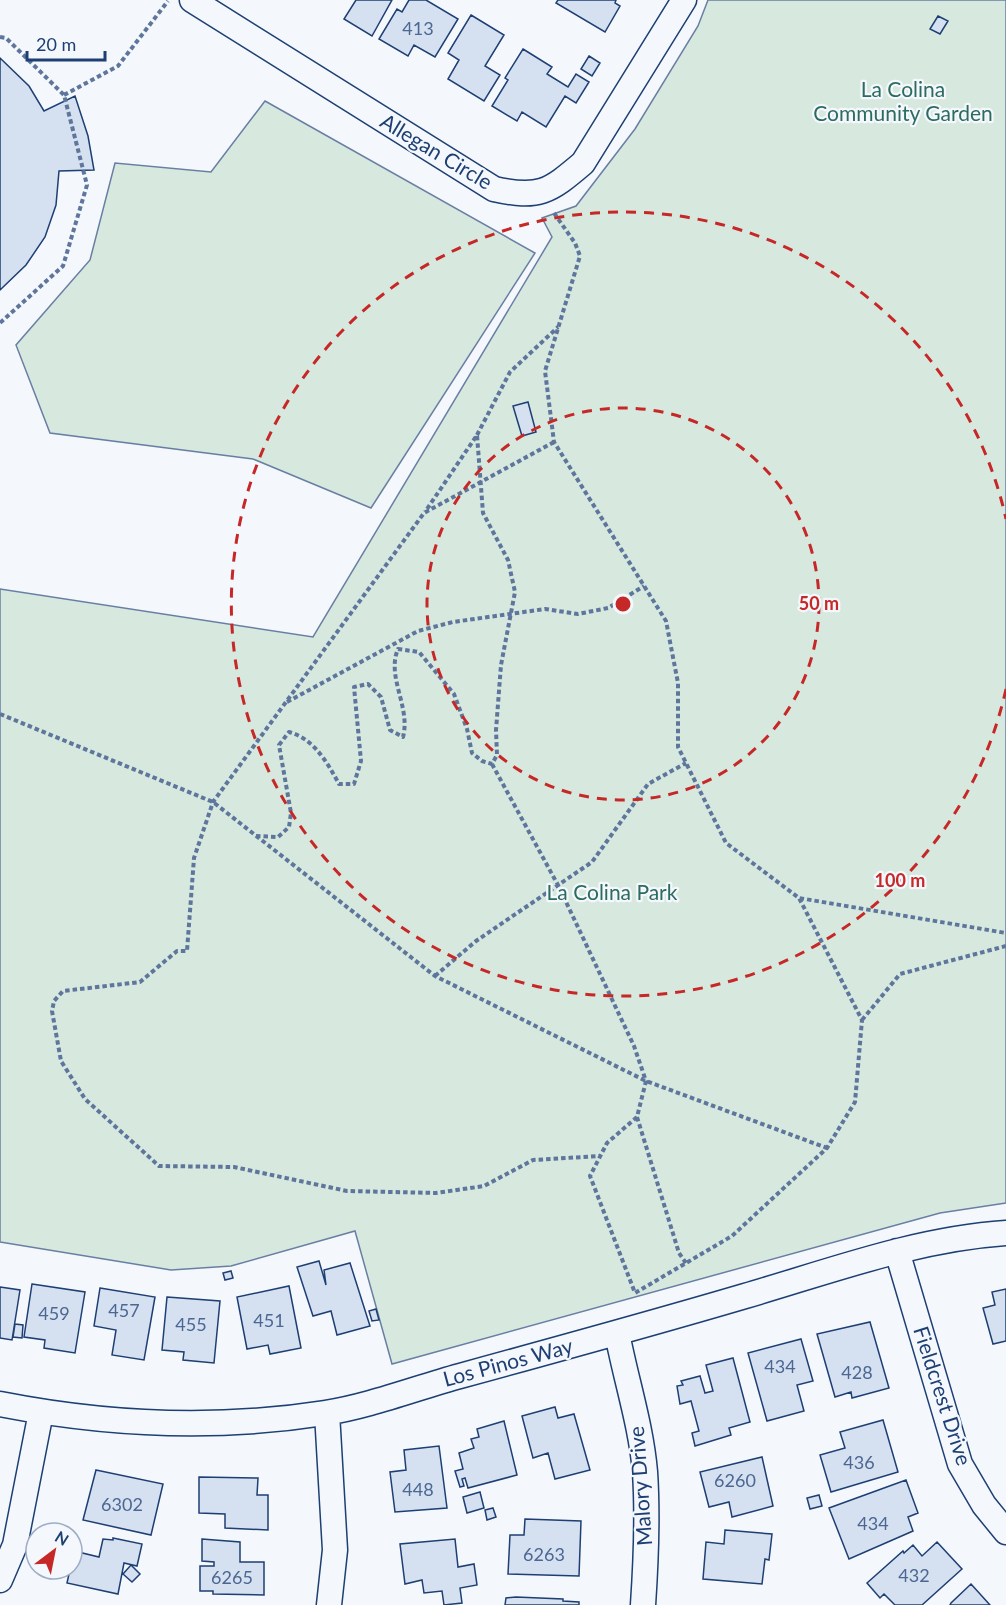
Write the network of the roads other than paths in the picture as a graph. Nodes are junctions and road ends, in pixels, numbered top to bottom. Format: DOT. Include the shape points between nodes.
graph roads {
  1 [pos="192,0"];
  2 [pos="684,0"];
  3 [pos="1006,1233"];
  4 [pos="897,1251"];
  5 [pos="616,1333"];
  6 [pos="0,1404"];
  7 [pos="41,1412"];
  8 [pos="327,1413"];
  9 [pos="1006,1532"];
  10 [pos="0,1580"];
  11 [pos="329,1605"];
  12 [pos="643,1605"];
  1 -- 2 [label="street, Allegan Circle" via="494,189 520,195 539,194 583,163"];
  3 -- 4 [label="street, Los Pinos Way" via="961,1236"];
  4 -- 5 [label="street, Los Pinos Way"];
  4 -- 9 [label="street, Fieldcrest Drive" via="960,1464 984,1505"];
  5 -- 8 [label="street, Los Pinos Way"];
  5 -- 12 [label="street, Malory Drive" via="645,1471 647,1548"];
  6 -- 7 [label="street, Los Pinos Way"];
  7 -- 8 [label="street, Los Pinos Way" via="167,1425"];
  7 -- 10 [label="street" via="15,1545"];
  8 -- 11 [label="street" via="335,1550"];
}
